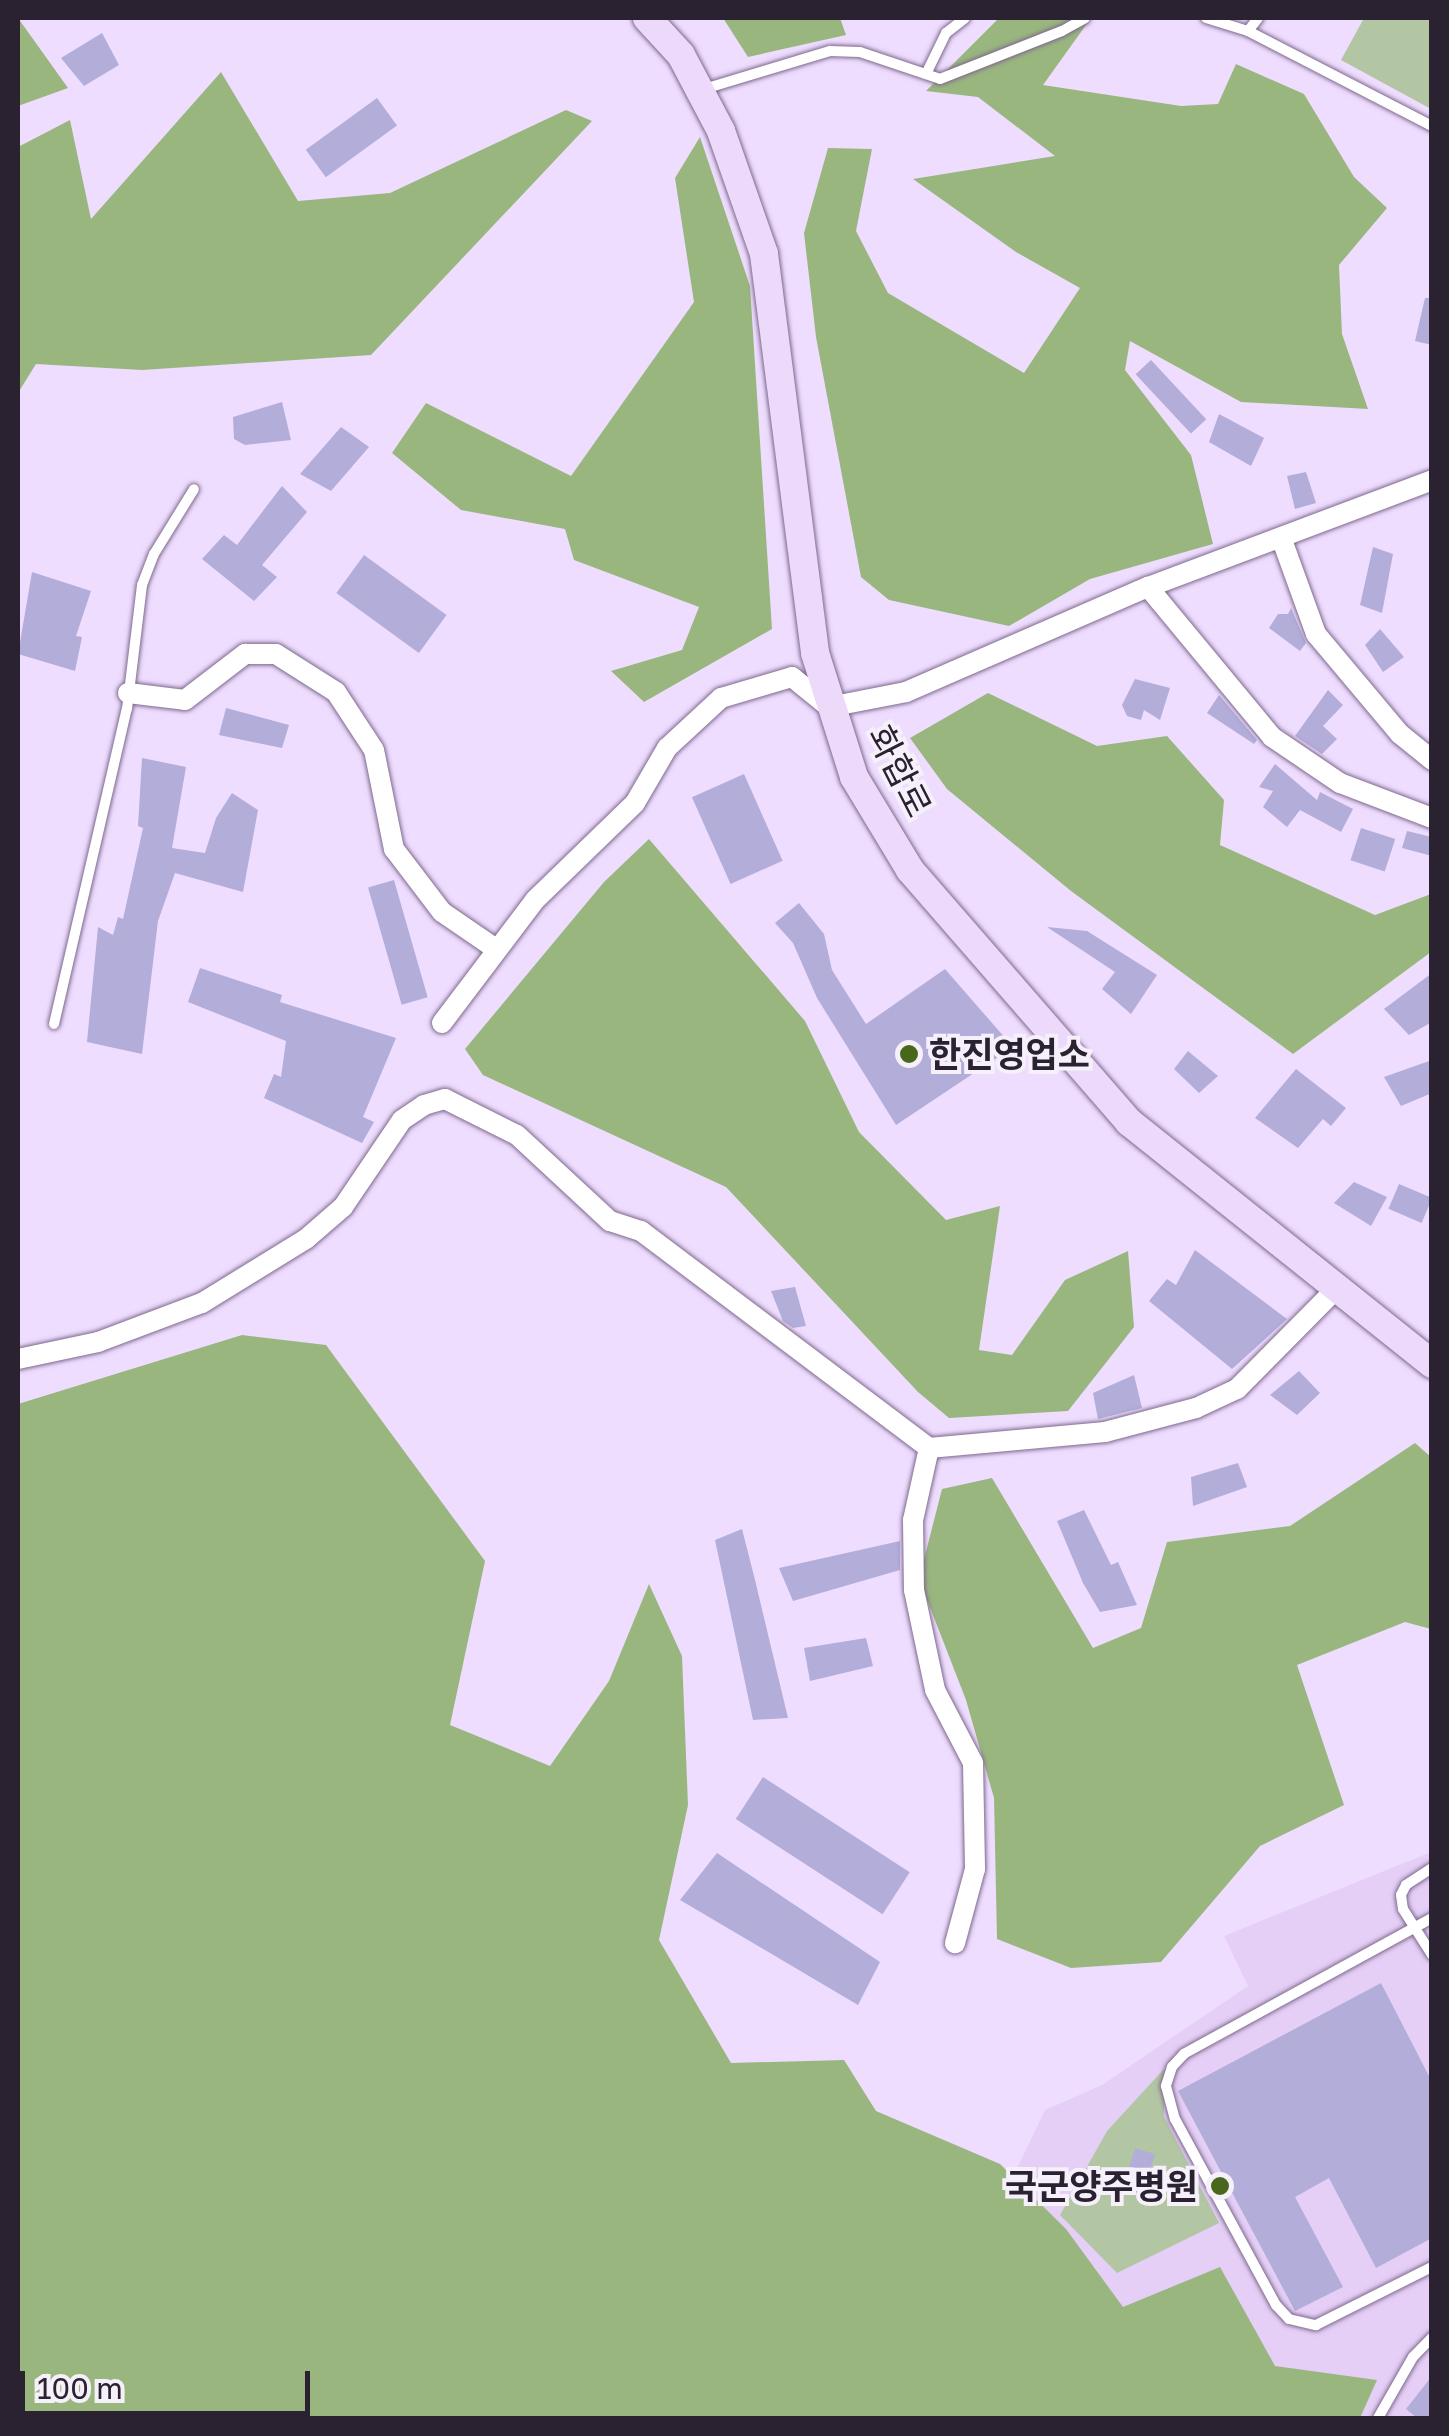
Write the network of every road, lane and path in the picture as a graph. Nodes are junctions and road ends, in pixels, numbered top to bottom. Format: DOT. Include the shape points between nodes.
graph roads {
  1 [pos="647,18"];
  2 [pos="965,18"];
  3 [pos="1085,18"];
  4 [pos="1206,18"];
  5 [pos="1258,18"];
  6 [pos="1248,31"];
  7 [pos="926,74"];
  8 [pos="700,91"];
  9 [pos="1432,126"];
  10 [pos="1432,480"];
  11 [pos="194,489"];
  12 [pos="1282,540"];
  13 [pos="1148,586"];
  14 [pos="128,692"];
  15 [pos="829,707"];
  16 [pos="1432,760"];
  17 [pos="1432,818"];
  18 [pos="496,950"];
  19 [pos="442,1023"];
  20 [pos="54,1024"];
  21 [pos="1337,1288"];
  22 [pos="18,1359"];
  23 [pos="1432,1364"];
  24 [pos="929,1448"];
  25 [pos="1432,1868"];
  26 [pos="1432,1918"];
  27 [pos="1414,1927"];
  28 [pos="955,1943"];
  29 [pos="1432,1955"];
  30 [pos="1432,2266"];
  31 [pos="1432,2336"];
  32 [pos="1378,2418"];
  1 -- 8 [label="main road, 화합로" via="681,55"];
  2 -- 7 [label="lane" via="946,32"];
  3 -- 7 [label="lane" via="940,79"];
  4 -- 6 [label="lane"];
  5 -- 6 [label="lane"];
  6 -- 9 [label="lane"];
  7 -- 8 [label="lane" via="860,52 830,51"];
  8 -- 15 [label="main road, 화합로" via="764,254 815,652"];
  10 -- 12 [label="street"];
  11 -- 14 [label="lane" via="142,584"];
  12 -- 13 [label="street"];
  12 -- 16 [label="street" via="1316,634 1400,734"];
  13 -- 15 [label="street" via="906,692"];
  13 -- 17 [label="street" via="1272,737 1340,783"];
  14 -- 18 [label="street" via="186,700 245,654 276,654 336,692 374,750 394,849 442,912"];
  14 -- 20 [label="lane"];
  15 -- 18 [label="street" via="792,678 722,698 667,748 635,803 534,900"];
  15 -- 21 [label="main road, 화합로" via="854,776 910,870 1129,1122"];
  18 -- 19 [label="street"];
  21 -- 23 [label="main road, 화합로"];
  21 -- 24 [label="street" via="1236,1390 1196,1408 1105,1432"];
  22 -- 24 [label="street" via="98,1342 202,1303 306,1239 343,1207 402,1120 445,1099 517,1134 610,1221 641,1231"];
  24 -- 28 [label="street" via="913,1520 914,1590 936,1690 973,1763 975,1869"];
  25 -- 27 [label="lane" via="1402,1890"];
  26 -- 27 [label="lane"];
  27 -- 29 [label="lane"];
  27 -- 30 [label="lane" via="1184,2054 1166,2086 1175,2120 1289,2319 1316,2325"];
  31 -- 32 [label="lane"];
}
